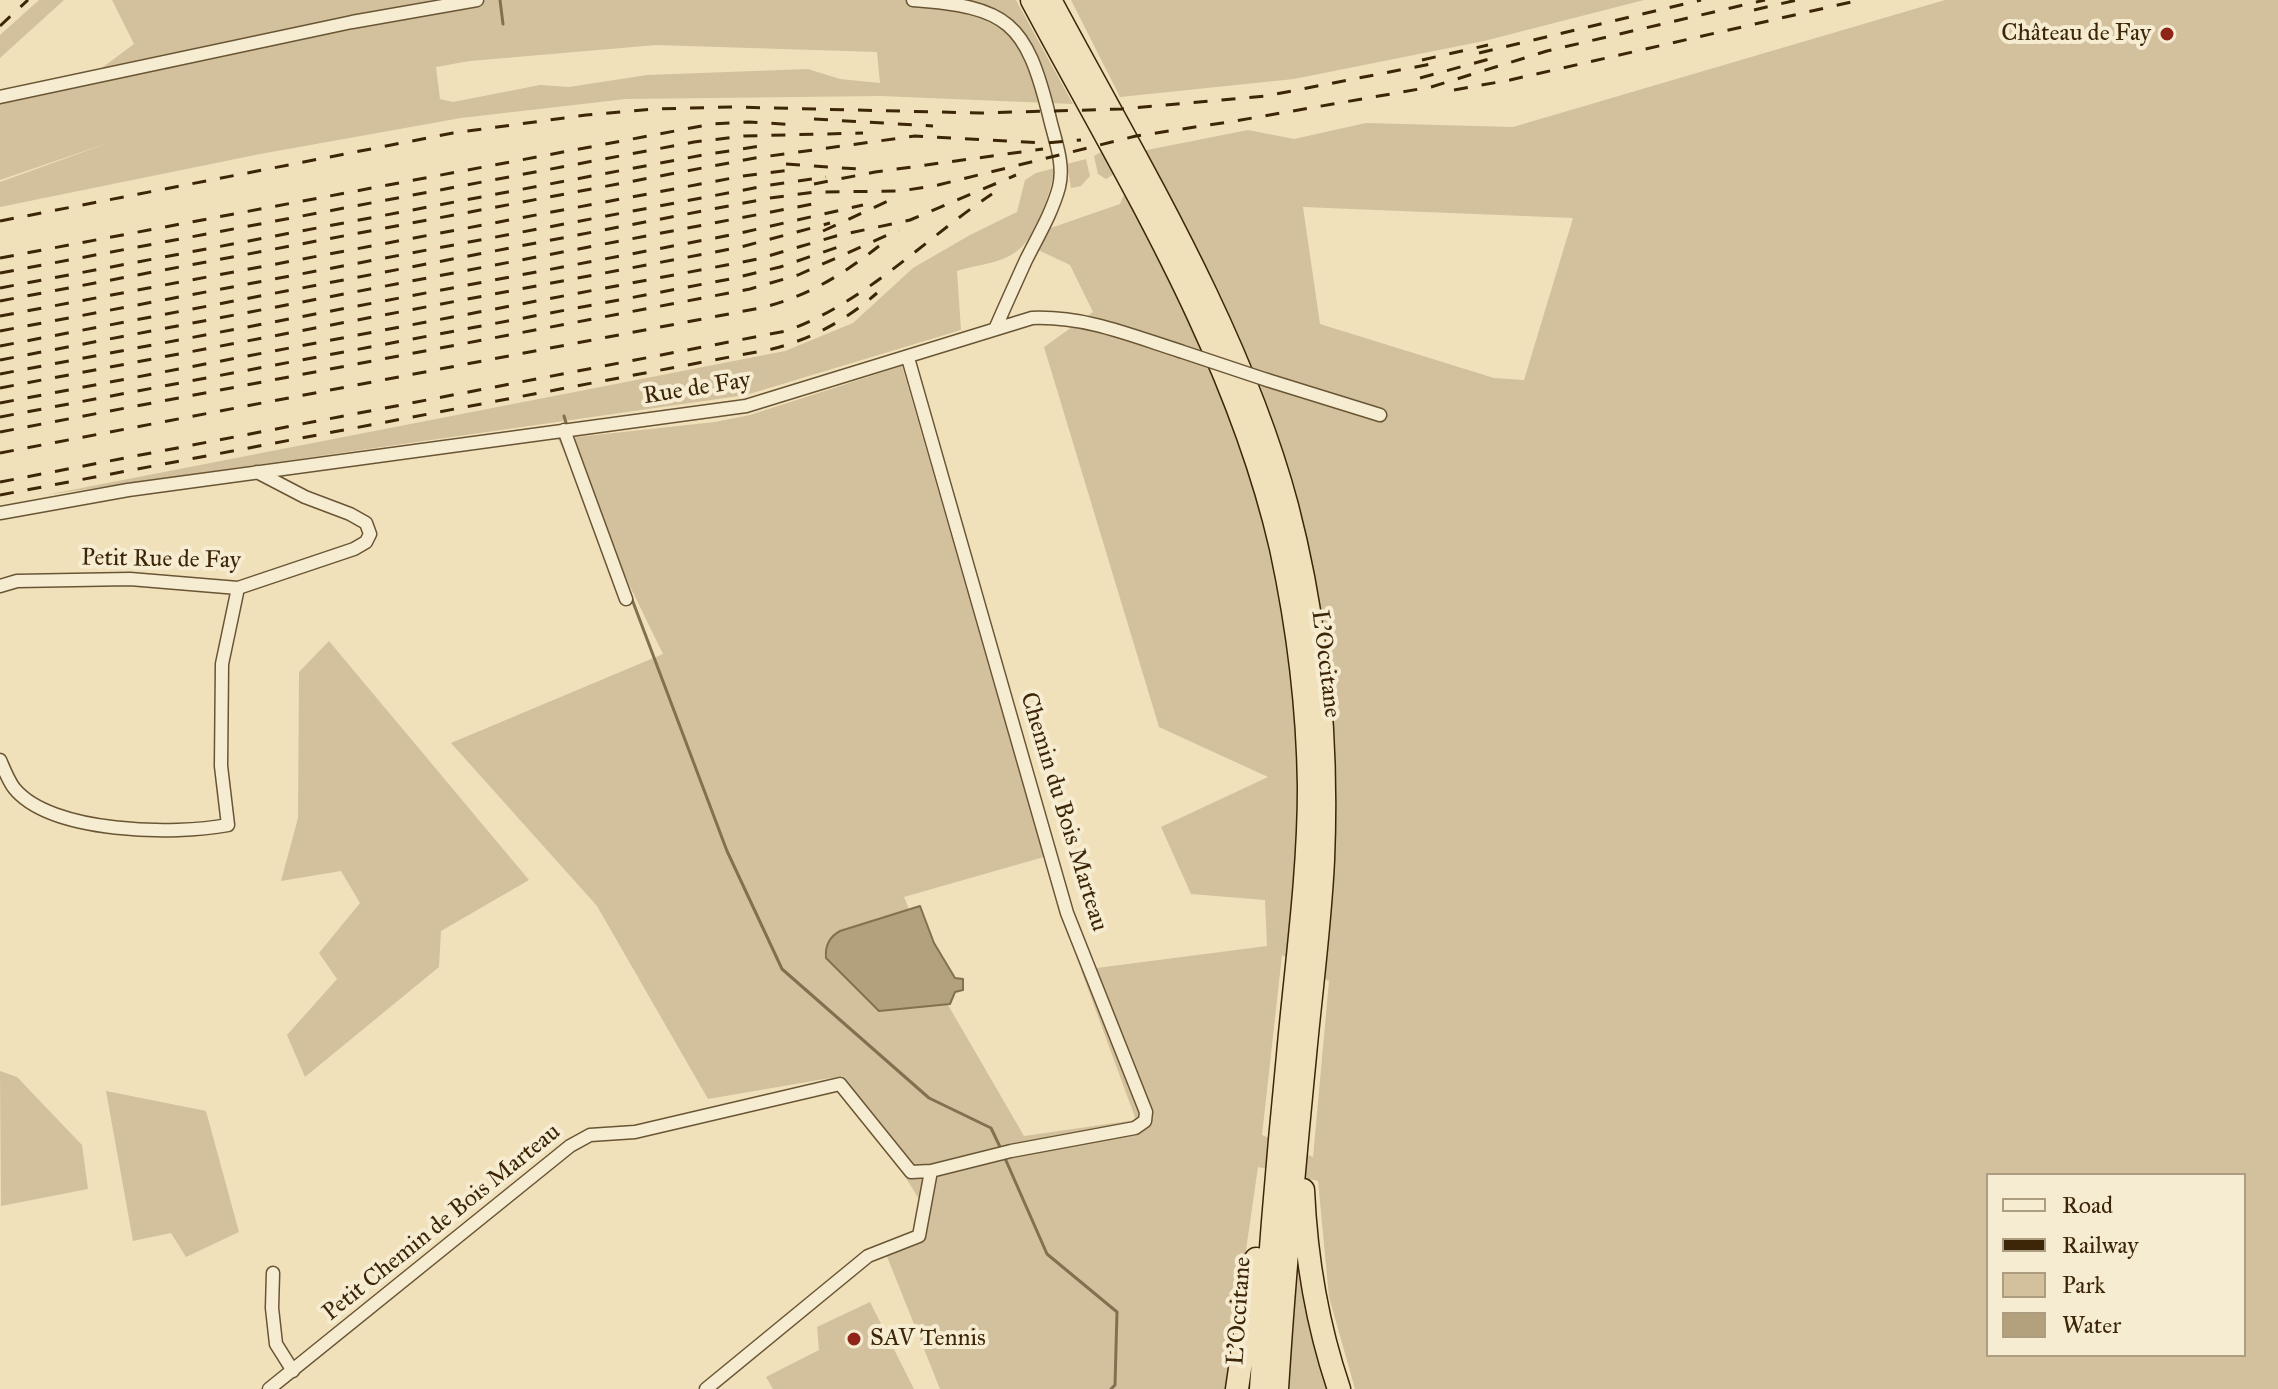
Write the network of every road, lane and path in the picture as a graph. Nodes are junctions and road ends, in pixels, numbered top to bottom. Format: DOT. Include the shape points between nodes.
graph roads {
  1 [pos="477,0"];
  2 [pos="913,0"];
  3 [pos="1032,0"];
  4 [pos="1050,0"];
  5 [pos="0,97"];
  6 [pos="996,327"];
  7 [pos="908,358"];
  8 [pos="1380,415"];
  9 [pos="564,430"];
  10 [pos="257,472"];
  11 [pos="0,513"];
  12 [pos="0,586"];
  13 [pos="238,588"];
  14 [pos="626,599"];
  15 [pos="0,760"];
  16 [pos="1300,1106"];
  17 [pos="1279,1145"];
  18 [pos="931,1171"];
  19 [pos="273,1273"];
  20 [pos="293,1371"];
  21 [pos="269,1389"];
  22 [pos="706,1389"];
  23 [pos="1237,1389"];
  24 [pos="1261,1389"];
  25 [pos="1277,1389"];
  26 [pos="1339,1389"];
  1 -- 5 [label="street"];
  2 -- 6 [label="street" via="969,6 994,15 1023,39 1041,82 1061,166 1060,184"];
  3 -- 17 [label="highway, L'Occitane" via="1211,343 1237,407 1281,549 1300,655 1309,790"];
  4 -- 16 [label="highway, L'Occitane" via="1230,345 1286,505 1303,578 1317,671 1324,806"];
  6 -- 7 [label="street, Rue de Fay"];
  6 -- 8 [label="street, Rue de Fay, bridge" via="1062,317 1094,324"];
  7 -- 9 [label="street, Rue de Fay" via="746,406"];
  7 -- 18 [label="street, Chemin du Bois Marteau" via="1067,913 1147,1116 1135,1128"];
  9 -- 10 [label="street, Rue de Fay"];
  9 -- 14 [label="street"];
  10 -- 11 [label="street, Rue de Fay"];
  10 -- 13 [label="street, Petit Rue de Fay" via="350,514 366,523 370,534 354,549"];
  12 -- 13 [label="street, Petit Rue de Fay" via="17,581 130,579"];
  13 -- 15 [label="street" via="222,664 221,766 228,825 196,831 114,829 67,818 14,788"];
  16 -- 25 [label="highway, L'Occitane"];
  16 -- 26 [label="highway" via="1305,1234 1319,1320"];
  17 -- 23 [label="highway" via="1267,1176"];
  17 -- 24 [label="highway, L'Occitane"];
  18 -- 20 [label="street, Petit Chemin de Bois Marteau" via="911,1172 840,1084 635,1132 590,1135"];
  18 -- 22 [label="street" via="919,1236 868,1256"];
  19 -- 20 [label="street" via="276,1344"];
  20 -- 21 [label="street, Petit Chemin de Bois Marteau"];
}
